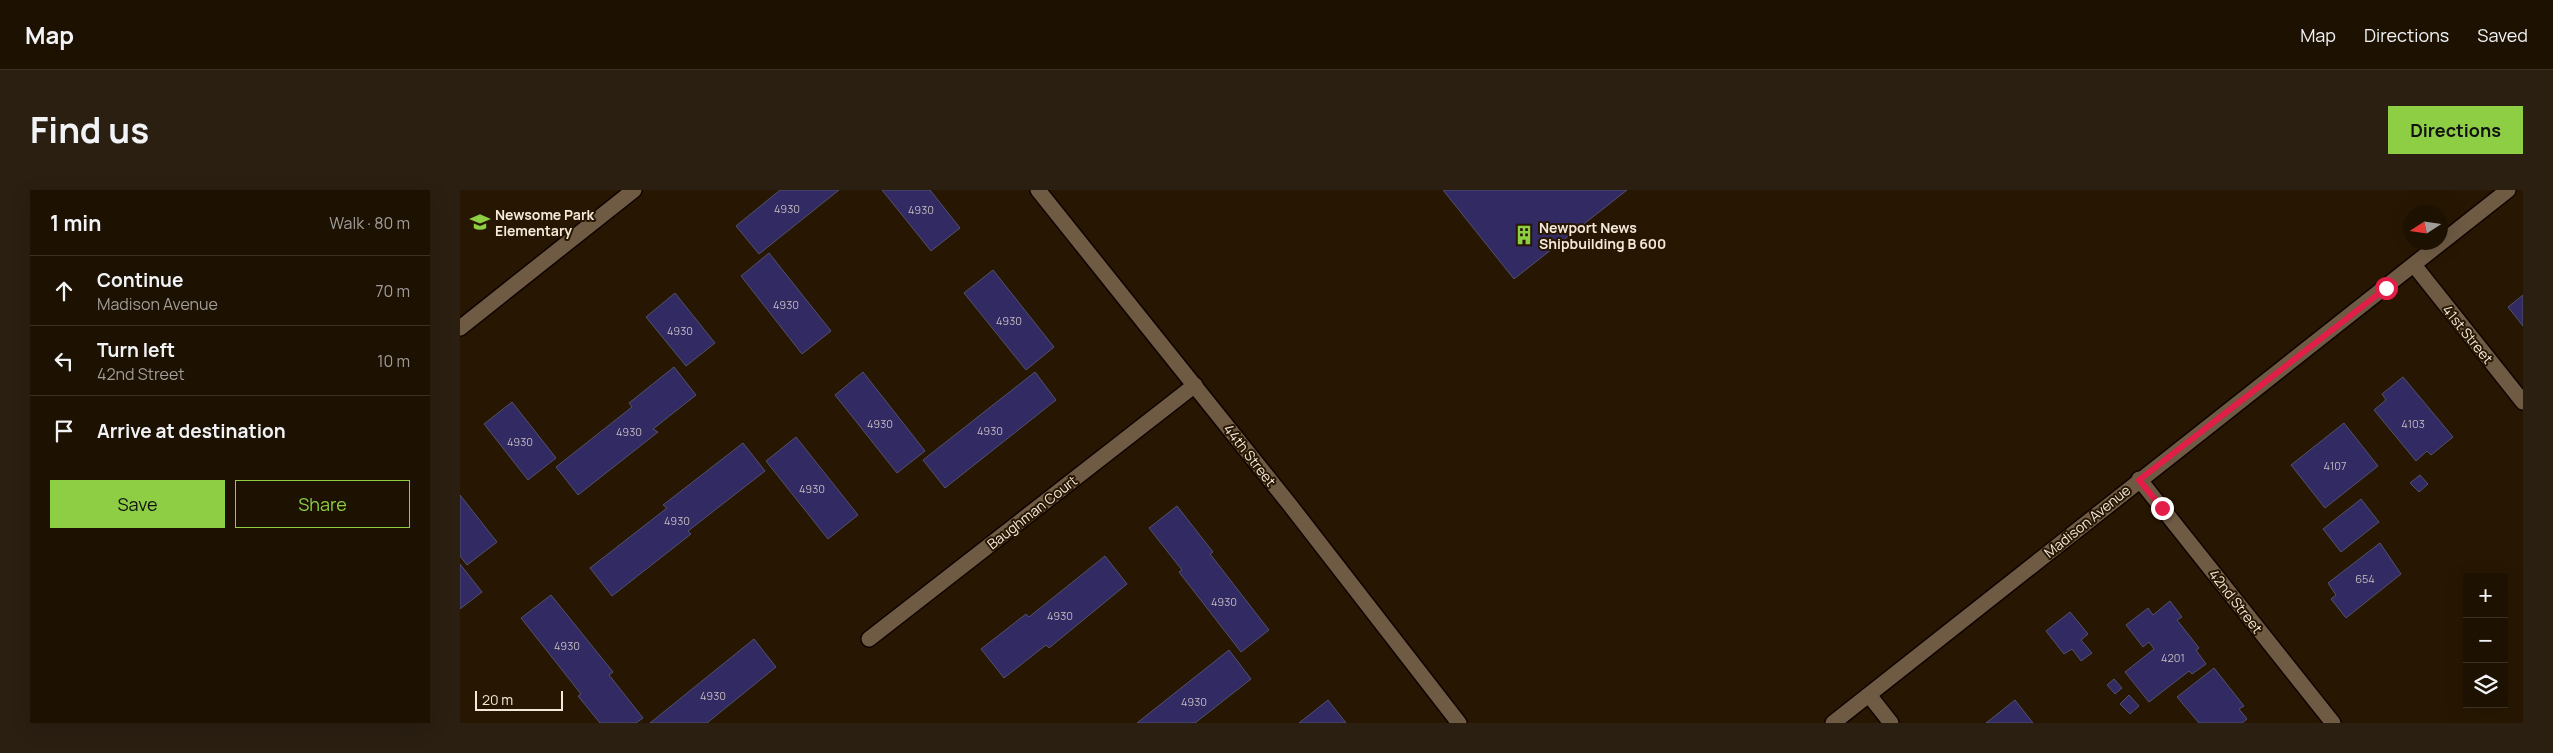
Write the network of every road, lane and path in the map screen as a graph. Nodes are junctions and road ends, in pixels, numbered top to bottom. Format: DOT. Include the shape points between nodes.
graph roads {
  1 [pos="634,190"];
  2 [pos="1038,190"];
  3 [pos="2508,190"];
  4 [pos="2414,265"];
  5 [pos="460,328"];
  6 [pos="1195,385"];
  7 [pos="2523,402"];
  8 [pos="2139,480"];
  9 [pos="869,640"];
  10 [pos="1869,695"];
  11 [pos="1459,723"];
  12 [pos="1833,723"];
  13 [pos="1891,723"];
  14 [pos="2333,723"];
  1 -- 5 [label="street"];
  2 -- 6 [label="street, 44th Street"];
  3 -- 4 [label="street, Madison Avenue"];
  4 -- 7 [label="street, 41st Street"];
  4 -- 8 [label="street, Madison Avenue"];
  6 -- 9 [label="street, Baughman Court"];
  6 -- 11 [label="street, 44th Street"];
  8 -- 10 [label="street, Madison Avenue"];
  8 -- 14 [label="street, 42nd Street"];
  10 -- 12 [label="street, Madison Avenue"];
  10 -- 13 [label="street"];
}
